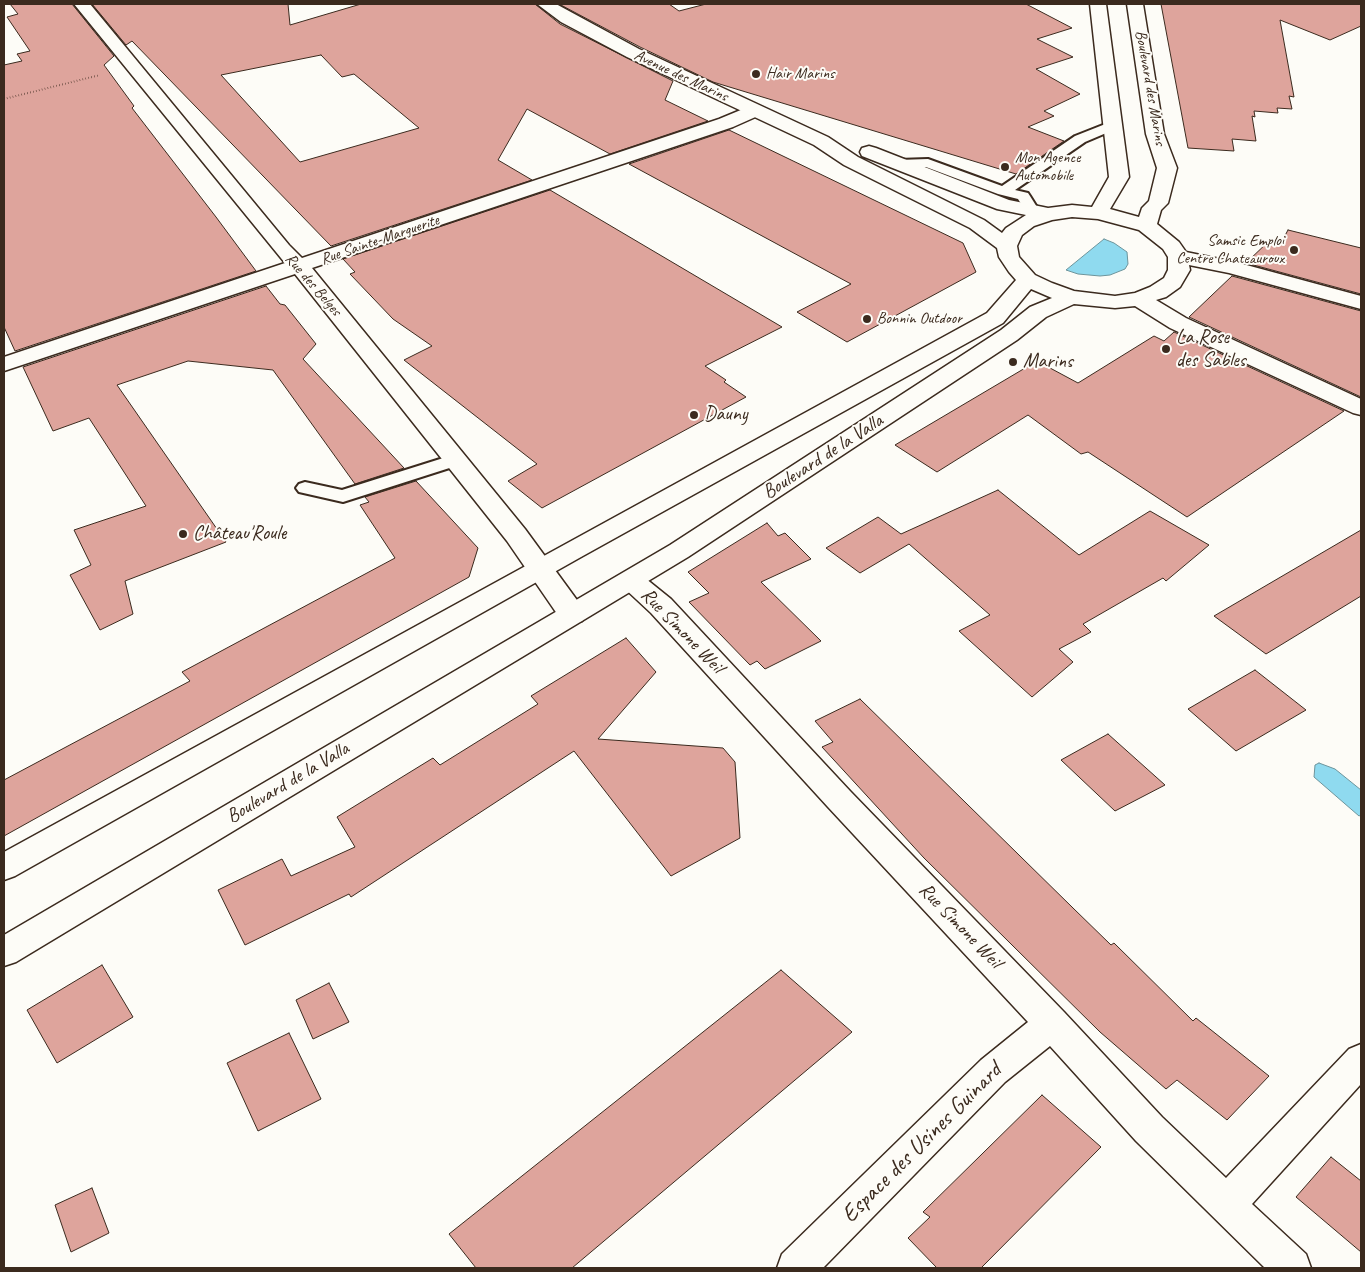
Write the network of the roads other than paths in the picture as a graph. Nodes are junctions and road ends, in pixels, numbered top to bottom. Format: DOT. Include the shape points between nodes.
graph roads {
  1 [pos="82,4"];
  2 [pos="545,4"];
  3 [pos="1098,4"];
  4 [pos="1135,4"];
  5 [pos="754,111"];
  6 [pos="1113,125"];
  7 [pos="822,141"];
  8 [pos="898,164"];
  9 [pos="1003,191"];
  10 [pos="1040,213"];
  11 [pos="1098,213"];
  12 [pos="1146,226"];
  13 [pos="1007,246"];
  14 [pos="1178,257"];
  15 [pos="300,267"];
  16 [pos="1028,279"];
  17 [pos="1071,297"];
  18 [pos="1139,299"];
  19 [pos="1361,303"];
  20 [pos="4,364"];
  21 [pos="1361,408"];
  22 [pos="456,460"];
  23 [pos="305,488"];
  24 [pos="540,569"];
  25 [pos="631,580"];
  26 [pos="572,614"];
  27 [pos="4,867"];
  28 [pos="4,952"];
  29 [pos="1052,1023"];
  30 [pos="1361,1060"];
  31 [pos="1226,1205"];
  32 [pos="796,1268"];
  33 [pos="1292,1268"];
  1 -- 15 [label="main road, Rue des Belges"];
  2 -- 5 [label="main road, Avenue des Marins" via="633,54"];
  3 -- 6 [label="main road, Boulevard des Marins"];
  4 -- 12 [label="main road, Boulevard des Marins" via="1155,134 1167,168 1158,203 1152,208"];
  5 -- 7 [label="main road, Avenue des Marins"];
  5 -- 15 [label="main road, Rue Sainte-Marguerite"];
  6 -- 9 [label="lane" via="1080,139"];
  6 -- 11 [label="main road, Boulevard des Marins" via="1119,177"];
  7 -- 8 [label="main road, Avenue des Marins" via="865,151"];
  7 -- 13 [label="main road, Avenue des Marins" via="851,161 977,224"];
  8 -- 9 [label="lane" via="928,163"];
  8 -- 10 [label="main road, Avenue des Marins" via="1004,205"];
  9 -- 10 [label="lane" via="1023,196"];
  10 -- 11 [label="main road"];
  10 -- 13 [label="main road" via="1013,232"];
  11 -- 12 [label="main road"];
  12 -- 14 [label="main road" via="1172,246"];
  13 -- 16 [label="main road" via="1009,257"];
  14 -- 18 [label="main road" via="1179,270 1172,282"];
  14 -- 19 [label="main road" via="1232,267"];
  15 -- 20 [label="main road, Rue Sainte-Marguerite"];
  15 -- 22 [label="main road, Rue des Belges"];
  16 -- 17 [label="main road"];
  16 -- 24 [label="main road, Boulevard de la Valla" via="995,318"];
  17 -- 18 [label="main road" via="1114,302"];
  17 -- 25 [label="main road, Boulevard de la Valla" via="1038,312 993,346"];
  18 -- 21 [label="main road" via="1178,323"];
  22 -- 23 [label="lane" via="343,496"];
  22 -- 24 [label="main road, Rue des Belges"];
  24 -- 26 [label="main road"];
  24 -- 27 [label="main road, Boulevard de la Valla"];
  25 -- 26 [label="main road, Boulevard de la Valla"];
  25 -- 29 [label="main road, Rue Simone Weil" via="661,606"];
  26 -- 28 [label="main road, Boulevard de la Valla"];
  29 -- 31 [label="main road, Rue Simone Weil" via="1149,1129"];
  29 -- 32 [label="main road, Espace des Usines Guinard" via="993,1071"];
  30 -- 31 [label="main road"];
  31 -- 33 [label="main road, Rue Simone Weil"];
}
